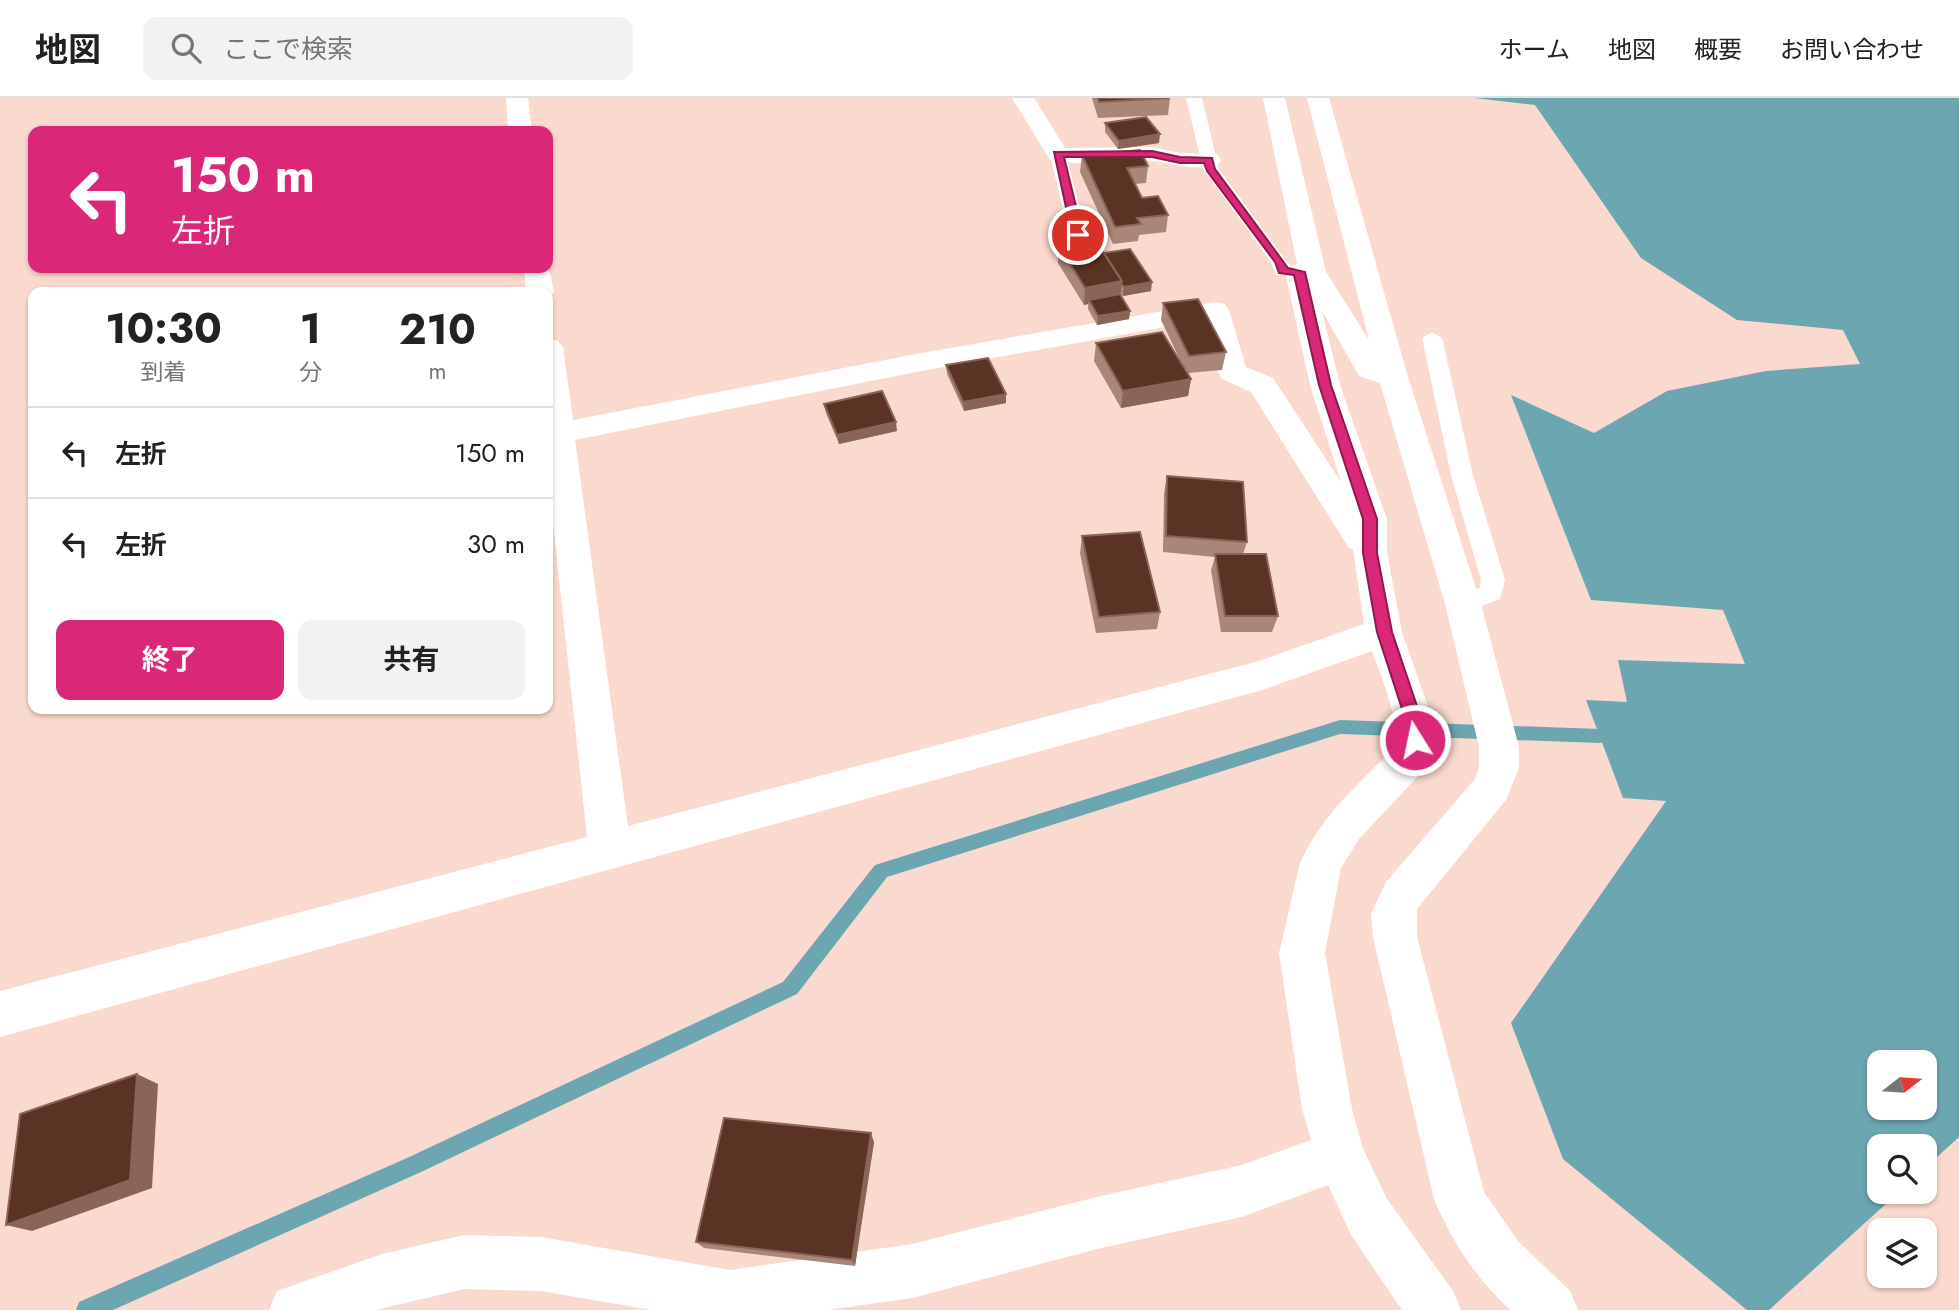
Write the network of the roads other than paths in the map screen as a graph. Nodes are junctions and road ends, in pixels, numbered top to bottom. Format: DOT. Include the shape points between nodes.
graph roads {
  1 [pos="517,98"];
  2 [pos="1023,98"];
  3 [pos="1194,98"];
  4 [pos="1275,98"];
  5 [pos="1318,98"];
  6 [pos="520,126"];
  7 [pos="1058,155"];
  8 [pos="1209,160"];
  9 [pos="1078,235"];
  10 [pos="1306,272"];
  11 [pos="1432,338"];
  12 [pos="1393,377"];
  13 [pos="553,386"];
  14 [pos="559,433"];
  15 [pos="1370,553"];
  16 [pos="1464,604"];
  17 [pos="1384,632"];
  18 [pos="610,850"];
  19 [pos="0,1014"];
  20 [pos="1340,1155"];
  21 [pos="296,1310"];
  22 [pos="1434,1310"];
  23 [pos="1551,1310"];
  1 -- 6 [label="street"];
  2 -- 7 [label="street"];
  3 -- 8 [label="lane"];
  4 -- 10 [label="street"];
  5 -- 12 [label="street"];
  7 -- 8 [label="street" via="1152,154"];
  7 -- 9 [label="lane"];
  8 -- 10 [label="lane" via="1210,169 1283,271"];
  10 -- 12 [label="street" via="1369,369"];
  10 -- 15 [label="street" via="1325,385 1370,519"];
  11 -- 16 [label="lane" via="1462,475 1493,580 1491,593"];
  12 -- 16 [label="street"];
  13 -- 14 [label="street"];
  14 -- 15 [label="street" via="1215,310 1233,372 1262,385"];
  14 -- 18 [label="street"];
  15 -- 17 [label="street"];
  16 -- 23 [label="street" via="1499,747 1499,768 1492,788 1401,895 1393,914 1395,937 1460,1199 1494,1258"];
  17 -- 18 [label="street" via="1262,676"];
  17 -- 20 [label="street" via="1409,740 1321,863 1302,953 1327,1109"];
  18 -- 19 [label="street"];
  20 -- 21 [label="street" via="1242,1191 899,1273 730,1297 541,1264 464,1262 382,1281"];
  20 -- 22 [label="street" via="1369,1217"];
}
